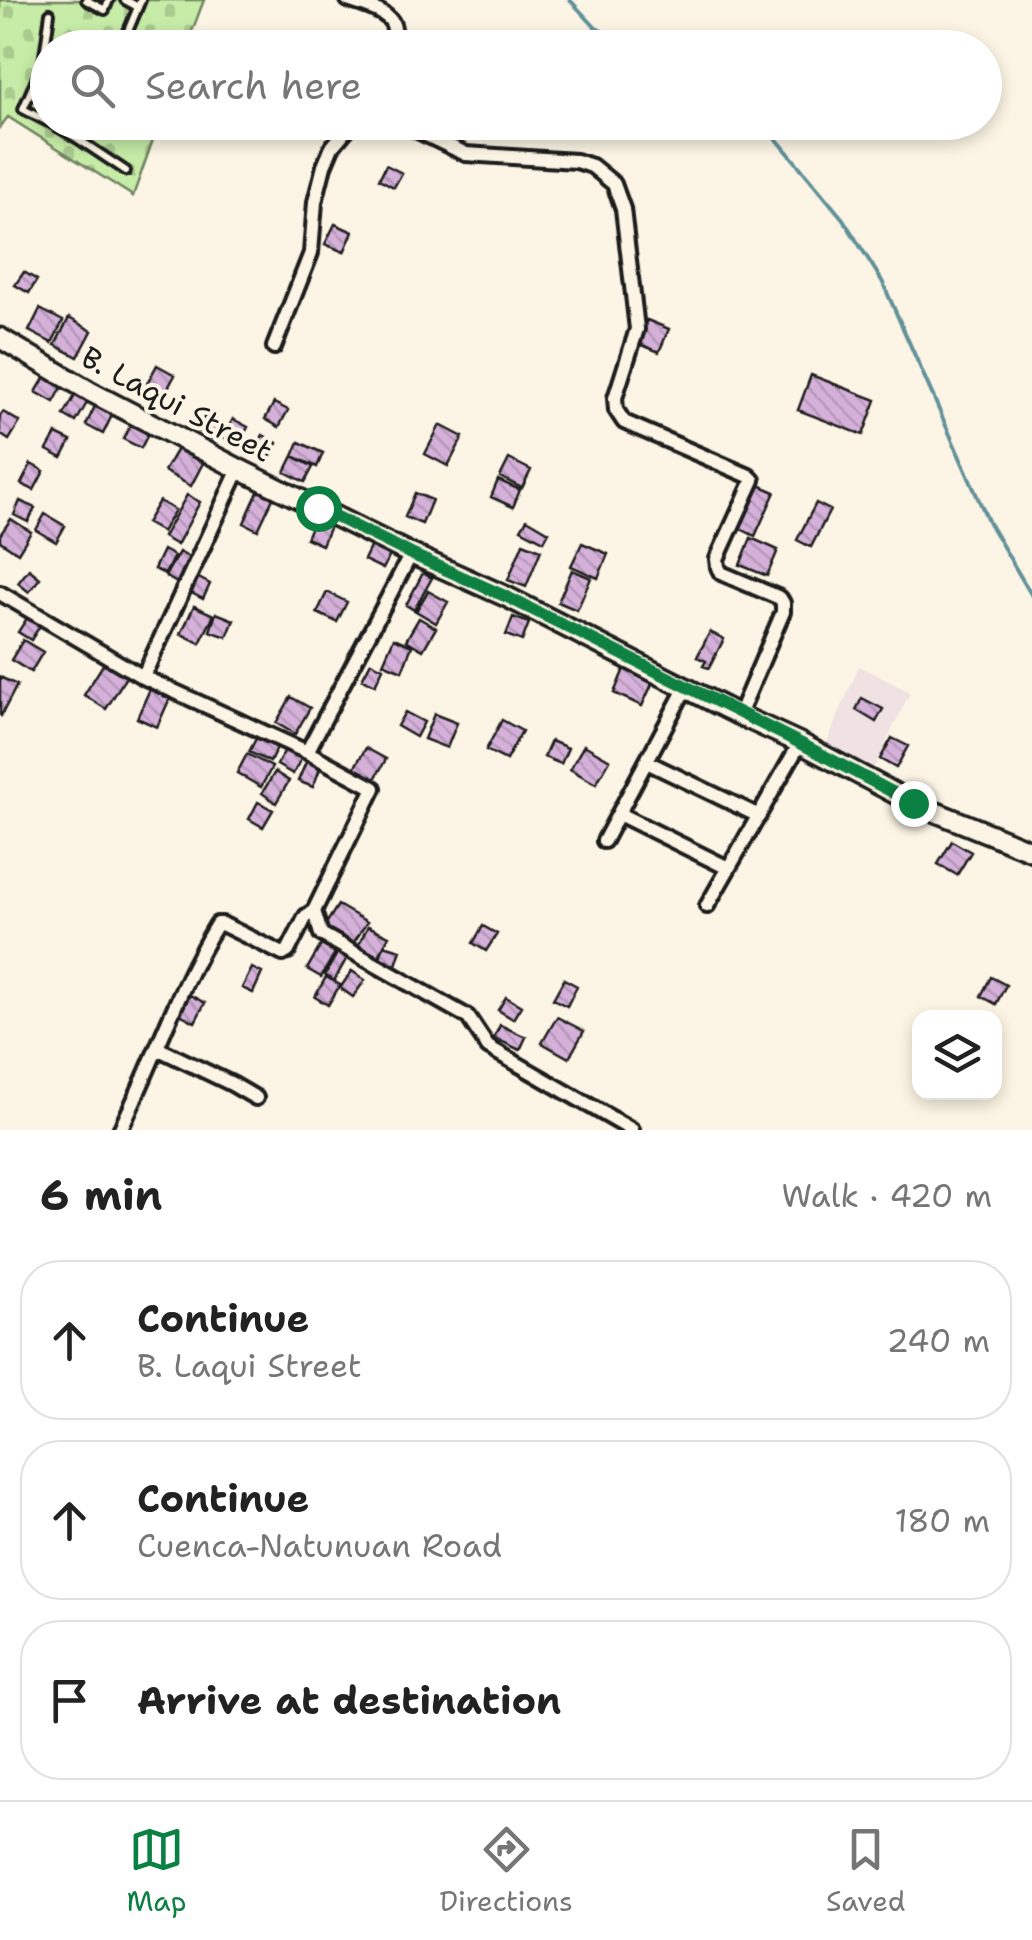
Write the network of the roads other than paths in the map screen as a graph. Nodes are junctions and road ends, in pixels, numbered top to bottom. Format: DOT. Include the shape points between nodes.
graph roads {
  1 [pos="86,0"];
  2 [pos="110,0"];
  3 [pos="125,0"];
  4 [pos="348,0"];
  5 [pos="139,3"];
  6 [pos="50,12"];
  7 [pos="48,30"];
  8 [pos="128,30"];
  9 [pos="394,30"];
  10 [pos="30,92"];
  11 [pos="30,112"];
  12 [pos="81,140"];
  13 [pos="338,140"];
  14 [pos="437,140"];
  15 [pos="126,171"];
  16 [pos="0,338"];
  17 [pos="274,347"];
  18 [pos="239,469"];
  19 [pos="411,554"];
  20 [pos="0,593"];
  21 [pos="143,677"];
  22 [pos="686,687"];
  23 [pos="739,715"];
  24 [pos="800,743"];
  25 [pos="307,752"];
  26 [pos="647,762"];
  27 [pos="619,814"];
  28 [pos="758,816"];
  29 [pos="604,842"];
  30 [pos="1032,852"];
  31 [pos="728,868"];
  32 [pos="706,906"];
  33 [pos="314,911"];
  34 [pos="157,1048"];
  35 [pos="256,1098"];
  36 [pos="120,1130"];
  37 [pos="632,1130"];
  1 -- 2 [label="lane" via="106,10"];
  3 -- 5 [label="lane"];
  4 -- 9 [label="street" via="381,13"];
  5 -- 8 [label="lane"];
  6 -- 7 [label="lane"];
  10 -- 11 [label="lane" via="23,108"];
  12 -- 15 [label="lane"];
  13 -- 17 [label="street" via="314,202 311,253"];
  14 -- 23 [label="street" via="466,154 576,160 614,184 637,329 616,410 624,422 753,480 718,567 783,603"];
  16 -- 18 [label="main road, B. Laqui Street"];
  18 -- 19 [label="main road, B. Laqui Street"];
  18 -- 21 [label="street"];
  19 -- 22 [label="main road, B. Laqui Street"];
  19 -- 25 [label="street"];
  20 -- 21 [label="street"];
  21 -- 25 [label="street"];
  22 -- 23 [label="main road, B. Laqui Street"];
  22 -- 26 [label="street"];
  23 -- 24 [label="main road, B. Laqui Street"];
  24 -- 28 [label="street"];
  24 -- 30 [label="main road, B. Laqui Street" via="913,803"];
  25 -- 33 [label="street" via="374,788"];
  26 -- 27 [label="street"];
  26 -- 28 [label="street"];
  27 -- 29 [label="street"];
  27 -- 31 [label="street"];
  28 -- 31 [label="street"];
  31 -- 32 [label="street"];
  33 -- 34 [label="street" via="283,954 217,924"];
  33 -- 37 [label="street" via="321,934 468,1016 488,1048"];
  34 -- 35 [label="street"];
  34 -- 36 [label="street"];
}
